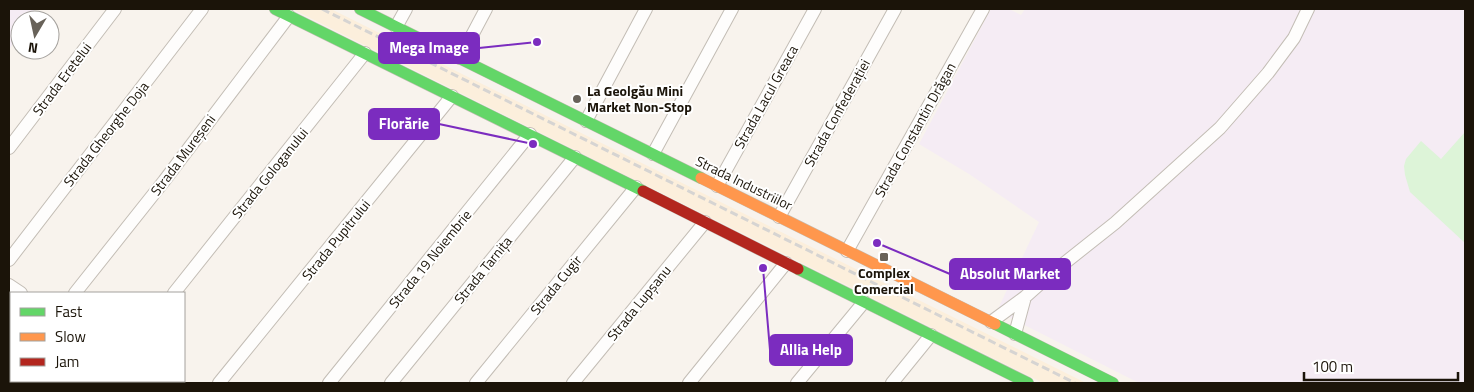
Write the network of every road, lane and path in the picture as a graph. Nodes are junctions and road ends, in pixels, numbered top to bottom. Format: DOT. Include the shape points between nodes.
graph roads {
  1 [pos="115,9"];
  2 [pos="202,9"];
  3 [pos="275,9"];
  4 [pos="360,9"];
  5 [pos="406,9"];
  6 [pos="486,9"];
  7 [pos="646,9"];
  8 [pos="732,9"];
  9 [pos="814,9"];
  10 [pos="895,9"];
  11 [pos="983,9"];
  12 [pos="1308,9"];
  13 [pos="289,16"];
  14 [pos="396,26"];
  15 [pos="365,53"];
  16 [pos="460,58"];
  17 [pos="452,96"];
  18 [pos="586,121"];
  19 [pos="530,134"];
  20 [pos="9,148"];
  21 [pos="653,154"];
  22 [pos="575,157"];
  23 [pos="717,186"];
  24 [pos="636,187"];
  25 [pos="779,217"];
  26 [pos="705,222"];
  27 [pos="847,251"];
  28 [pos="9,260"];
  29 [pos="786,263"];
  30 [pos="9,285"];
  31 [pos="20,292"];
  32 [pos="76,292"];
  33 [pos="175,292"];
  34 [pos="1025,297"];
  35 [pos="864,302"];
  36 [pos="991,322"];
  37 [pos="1015,334"];
  38 [pos="930,335"];
  39 [pos="1008,379"];
  40 [pos="219,383"];
  41 [pos="329,383"];
  42 [pos="391,383"];
  43 [pos="476,383"];
  44 [pos="573,383"];
  45 [pos="689,383"];
  46 [pos="797,383"];
  47 [pos="892,383"];
  48 [pos="1028,383"];
  49 [pos="1113,383"];
  1 -- 20 [label="street, Strada Eretelui"];
  2 -- 28 [label="street, Strada Gheorghe Doja"];
  3 -- 13 [label="street"];
  4 -- 14 [label="street, Strada Industriilor"];
  5 -- 14 [label="street"];
  6 -- 16 [label="street"];
  7 -- 18 [label="street"];
  8 -- 21 [label="street"];
  9 -- 23 [label="street, Strada Lacul Greaca"];
  10 -- 25 [label="street, Strada Confederației"];
  11 -- 27 [label="street, Strada Constantin Drăgan"];
  12 -- 34 [label="street" via="1294,38 1220,128 1115,223"];
  13 -- 15 [label="street"];
  13 -- 32 [label="street, Strada Mureșeni"];
  14 -- 16 [label="street, Strada Industriilor"];
  15 -- 17 [label="street"];
  15 -- 33 [label="street, Strada Gologanului"];
  16 -- 18 [label="street, Strada Industriilor"];
  17 -- 19 [label="street"];
  17 -- 40 [label="street, Strada Pupitrului"];
  18 -- 21 [label="street, Strada Industriilor"];
  19 -- 22 [label="street"];
  19 -- 41 [label="street, Strada 19 Noiembrie"];
  21 -- 23 [label="street, Strada Industriilor"];
  22 -- 24 [label="street"];
  22 -- 42 [label="street, Strada Tarnița"];
  23 -- 25 [label="street, Strada Industriilor"];
  24 -- 26 [label="street"];
  24 -- 43 [label="street, Strada Cugir"];
  25 -- 27 [label="street, Strada Industriilor"];
  26 -- 29 [label="street"];
  26 -- 44 [label="street, Strada Lupșanu"];
  27 -- 36 [label="street, Strada Industriilor"];
  29 -- 35 [label="street"];
  29 -- 45 [label="street"];
  30 -- 31 [label="street"];
  34 -- 36 [label="street"];
  34 -- 37 [label="street"];
  35 -- 38 [label="street"];
  35 -- 46 [label="street"];
  36 -- 37 [label="street, Strada Industriilor"];
  37 -- 49 [label="street, Strada Industriilor"];
  38 -- 39 [label="street"];
  38 -- 47 [label="street"];
  39 -- 48 [label="street"];
}
